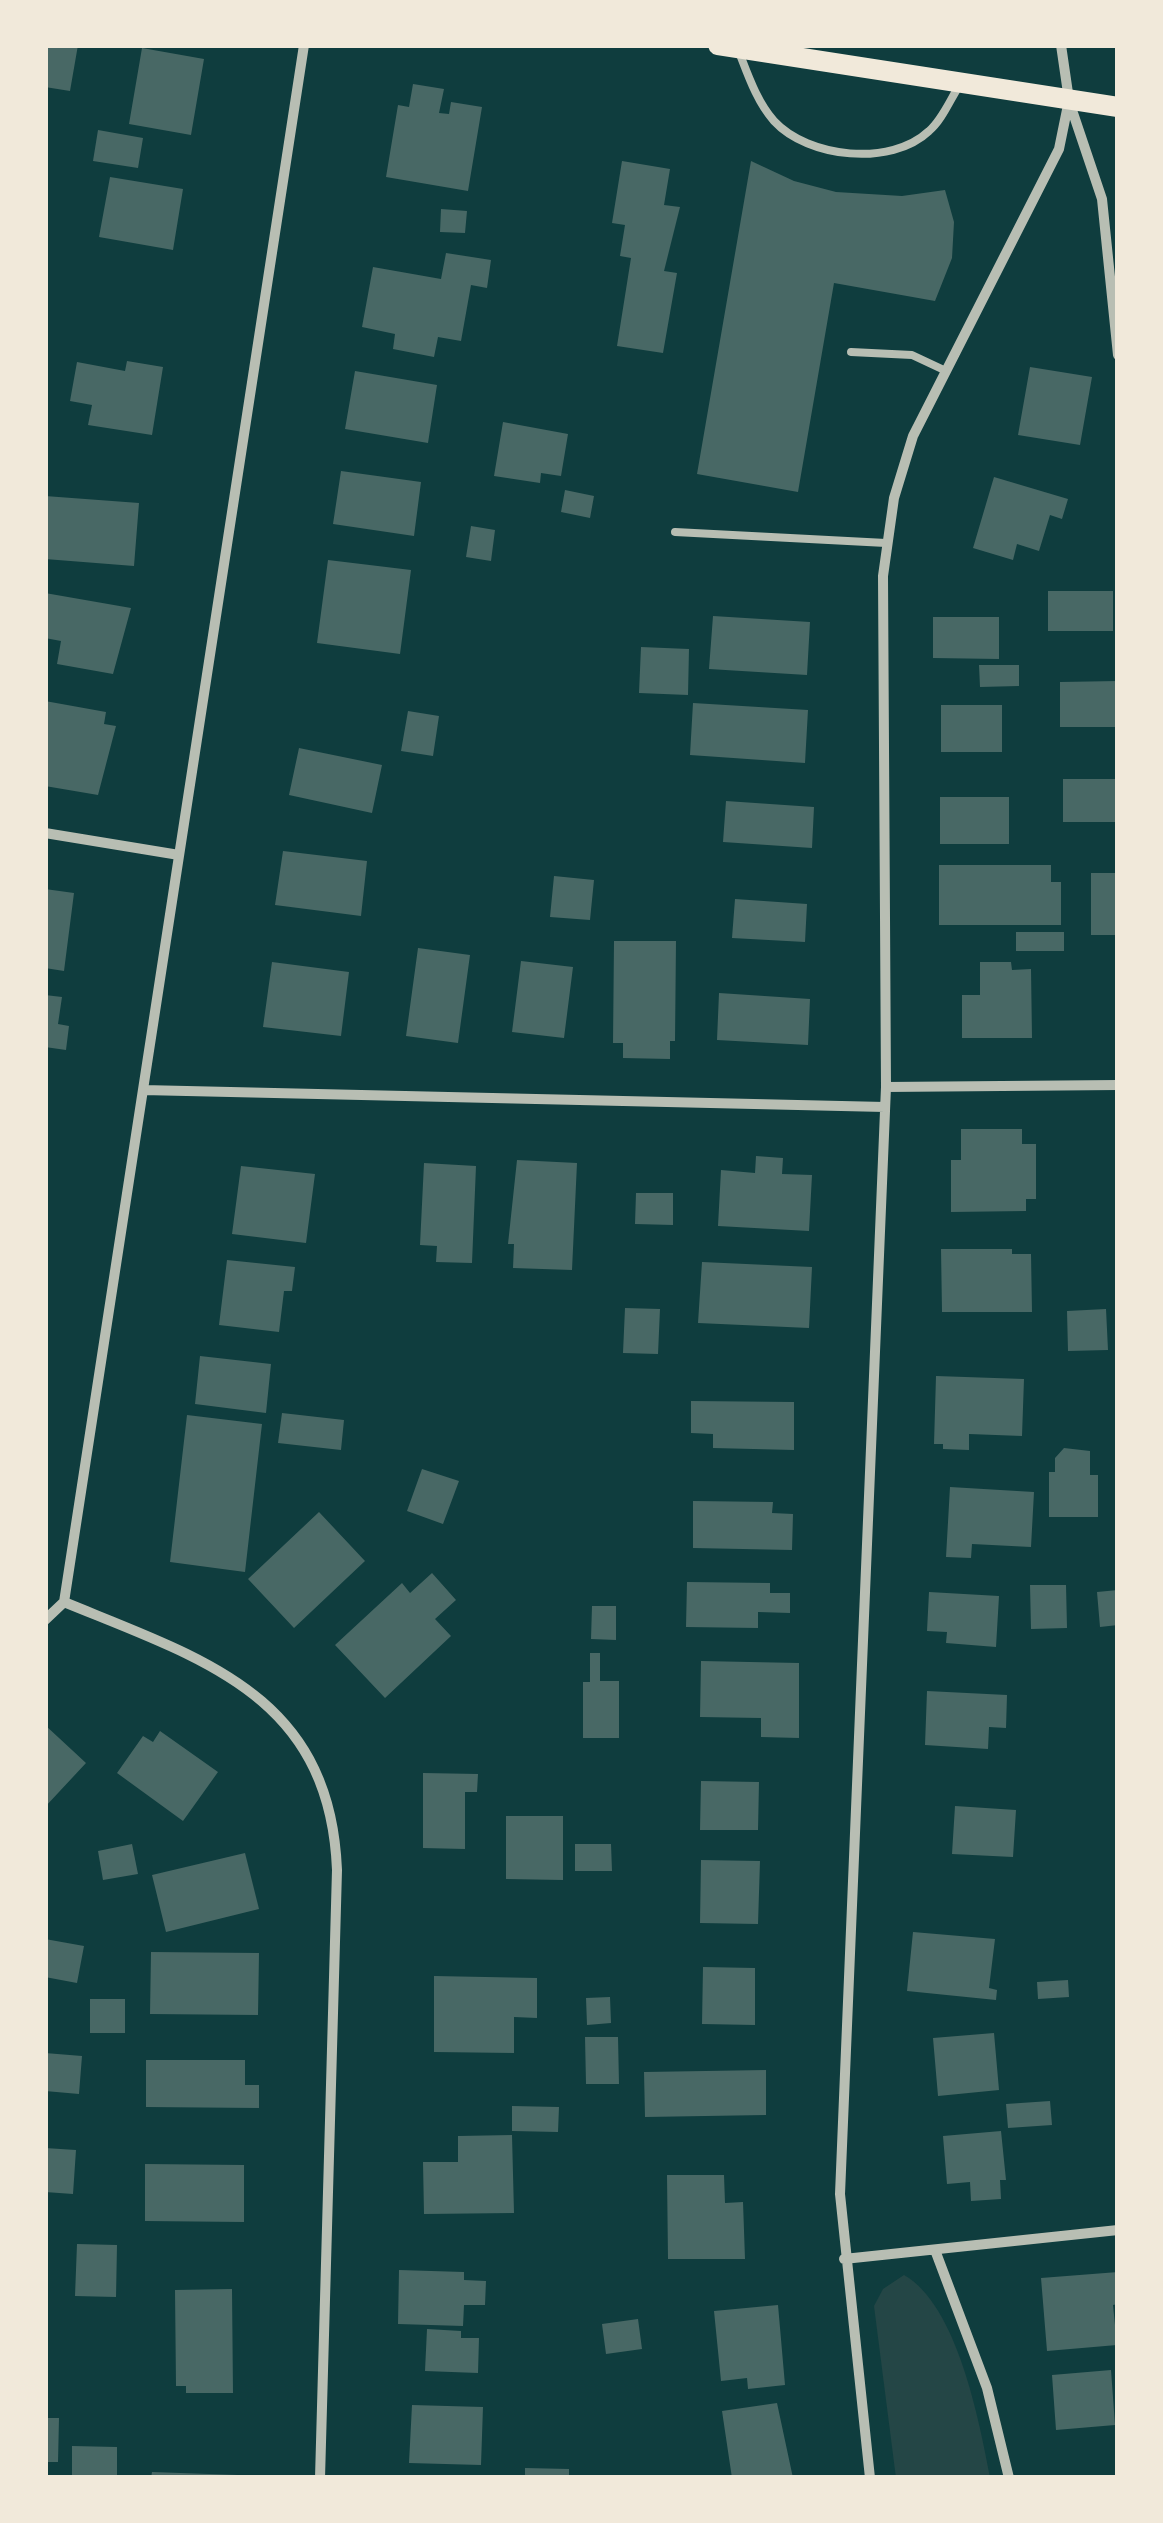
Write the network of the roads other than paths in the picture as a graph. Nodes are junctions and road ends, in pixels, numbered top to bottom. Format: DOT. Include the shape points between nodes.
graph roads {
  1 [pos="304,45"];
  2 [pos="1061,45"];
  3 [pos="728,46"];
  4 [pos="960,83"];
  5 [pos="1069,100"];
  6 [pos="1118,108"];
  7 [pos="851,352"];
  8 [pos="1118,355"];
  9 [pos="944,370"];
  10 [pos="675,532"];
  11 [pos="886,543"];
  12 [pos="45,833"];
  13 [pos="179,855"];
  14 [pos="1118,1084"];
  15 [pos="886,1087"];
  16 [pos="143,1090"];
  17 [pos="886,1107"];
  18 [pos="64,1602"];
  19 [pos="45,1620"];
  20 [pos="1118,2230"];
  21 [pos="935,2250"];
  22 [pos="844,2259"];
  23 [pos="320,2478"];
  24 [pos="870,2478"];
  25 [pos="1009,2478"];
  1 -- 13 [label="street"];
  2 -- 5 [label="street"];
  3 -- 4 [label="main road"];
  3 -- 4 [label="lane" via="774,121 806,146 897,149 929,132"];
  4 -- 5 [label="main road"];
  5 -- 6 [label="main road"];
  5 -- 8 [label="street" via="1102,199"];
  5 -- 9 [label="street" via="1054,164"];
  7 -- 9 [label="lane" via="912,355"];
  9 -- 11 [label="street" via="903,466"];
  10 -- 11 [label="lane"];
  11 -- 15 [label="street"];
  12 -- 13 [label="street"];
  13 -- 16 [label="street"];
  14 -- 15 [label="street"];
  15 -- 17 [label="street"];
  16 -- 17 [label="street"];
  16 -- 18 [label="street"];
  17 -- 22 [label="street" via="840,2194"];
  18 -- 19 [label="street"];
  18 -- 23 [label="street" via="247,1686 298,1738 328,1800 338,1870"];
  20 -- 21 [label="street"];
  21 -- 22 [label="street"];
  21 -- 25 [label="street" via="987,2388"];
  22 -- 24 [label="street"];
}
